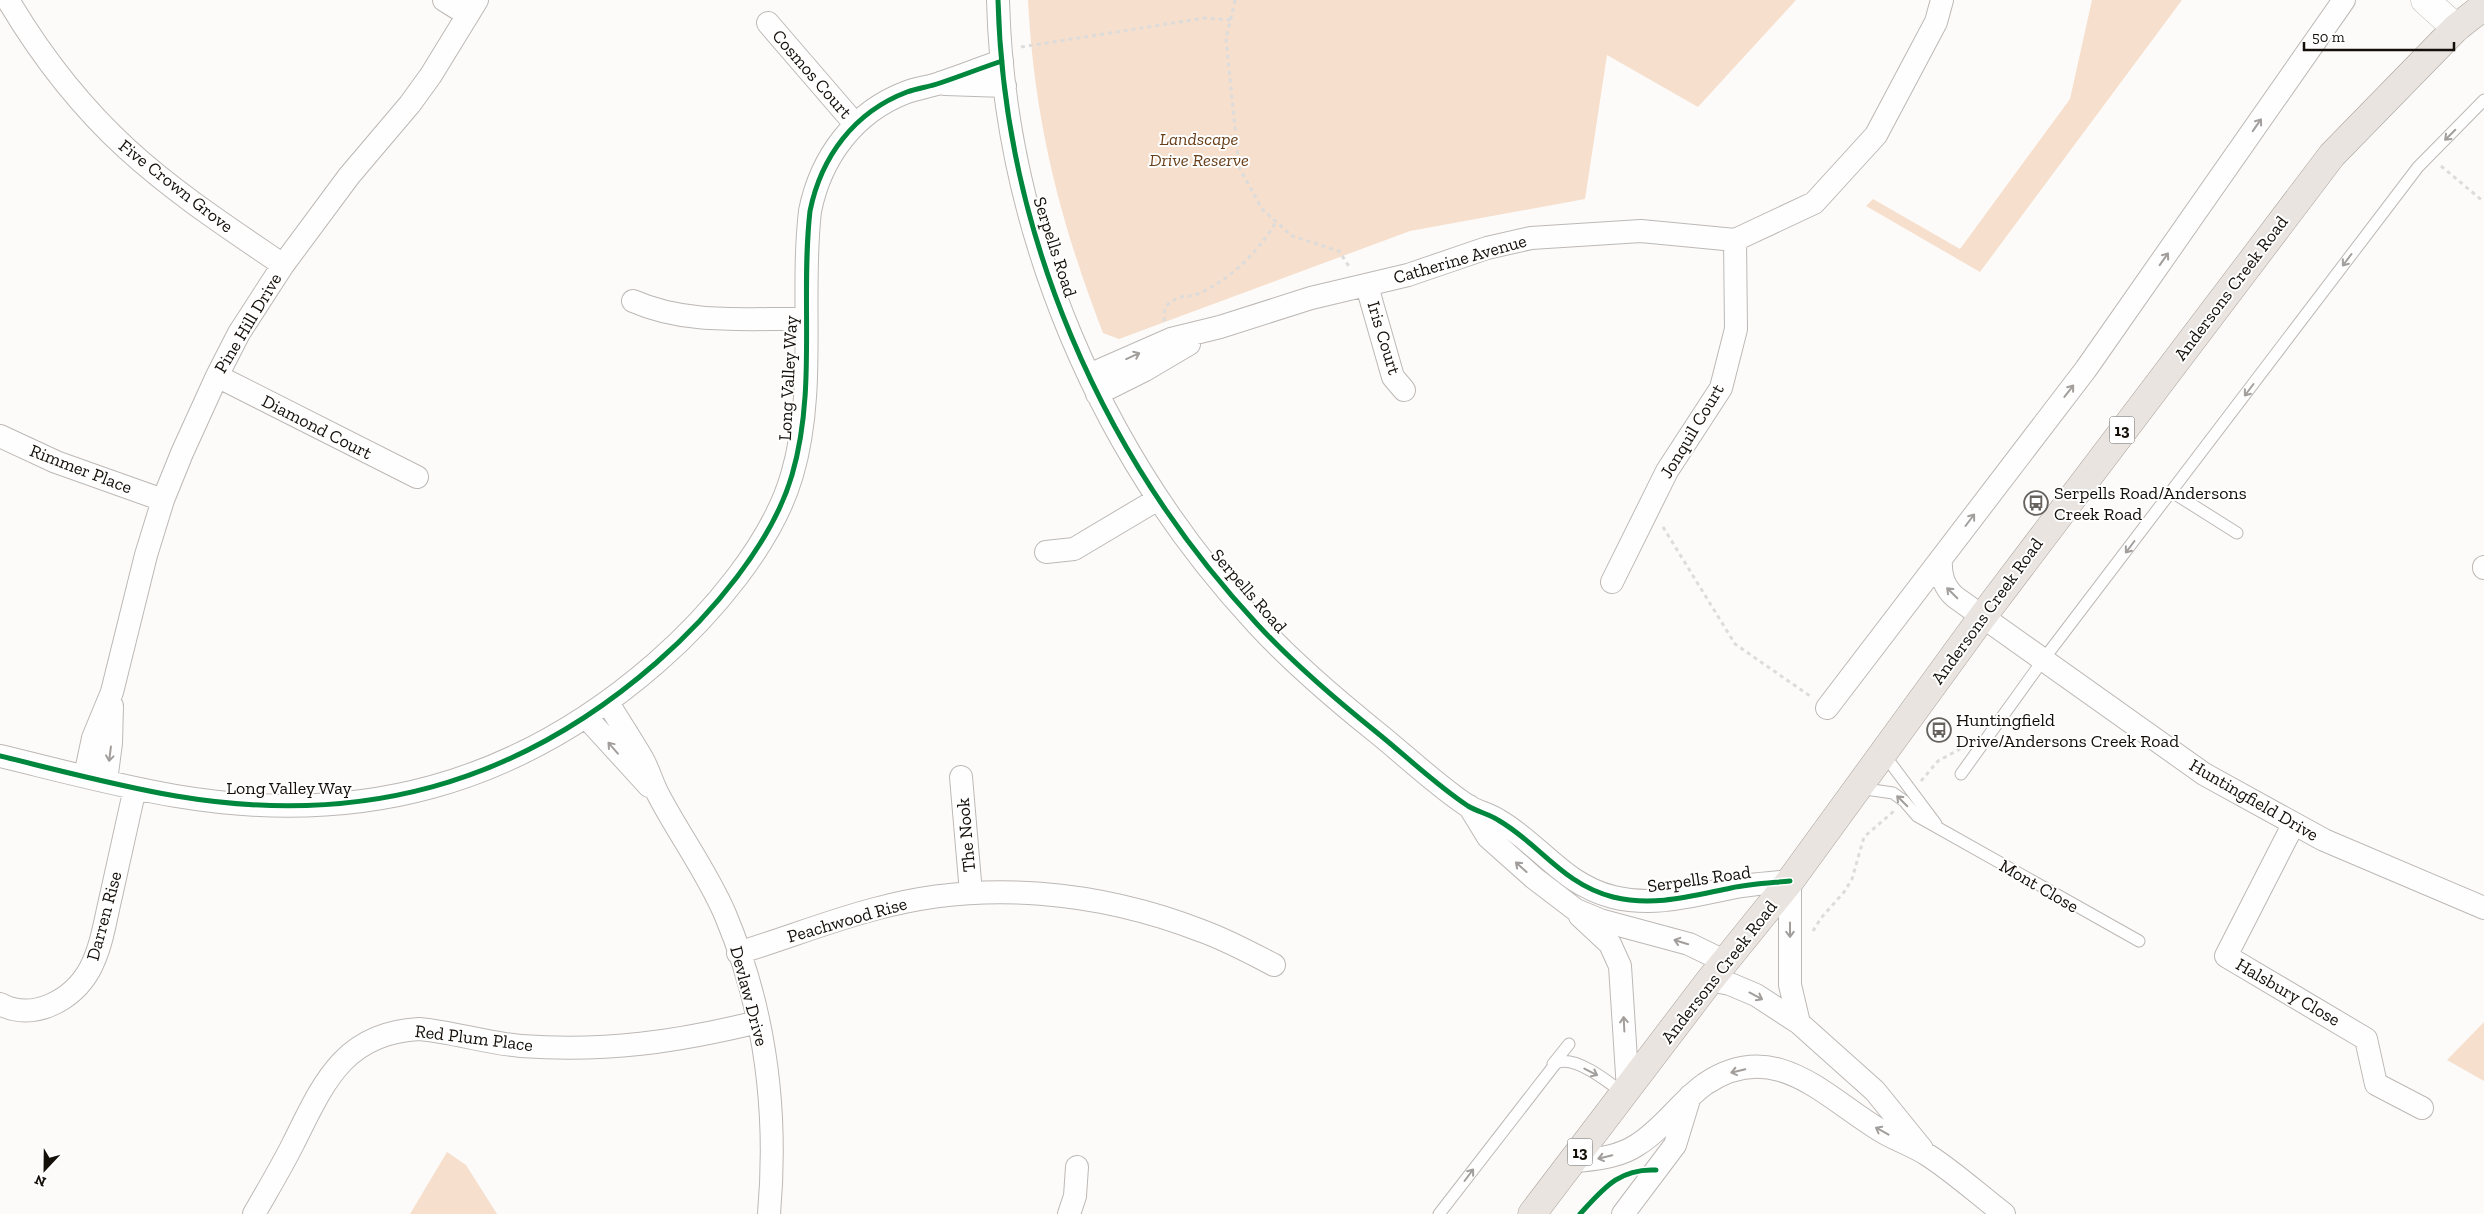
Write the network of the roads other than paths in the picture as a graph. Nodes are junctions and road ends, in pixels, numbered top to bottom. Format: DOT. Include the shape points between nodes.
graph roads {
  1 [pos="8,0"];
  2 [pos="444,0"];
  3 [pos="998,0"];
  4 [pos="1942,0"];
  5 [pos="2344,0"];
  6 [pos="2425,0"];
  7 [pos="2484,6"];
  8 [pos="472,7"];
  9 [pos="768,23"];
  10 [pos="2456,28"];
  11 [pos="1001,56"];
  12 [pos="939,84"];
  13 [pos="1005,86"];
  14 [pos="2484,100"];
  15 [pos="855,124"];
  16 [pos="1735,240"];
  17 [pos="283,265"];
  18 [pos="1365,286"];
  19 [pos="633,302"];
  20 [pos="806,319"];
  21 [pos="1220,327"];
  22 [pos="216,376"];
  23 [pos="1093,385"];
  24 [pos="1404,390"];
  25 [pos="0,436"];
  26 [pos="417,477"];
  27 [pos="2172,492"];
  28 [pos="1158,499"];
  29 [pos="164,500"];
  30 [pos="2237,533"];
  31 [pos="1046,552"];
  32 [pos="1941,559"];
  33 [pos="1612,582"];
  34 [pos="1983,616"];
  35 [pos="2043,660"];
  36 [pos="608,703"];
  37 [pos="1827,708"];
  38 [pos="586,717"];
  39 [pos="1883,754"];
  40 [pos="0,756"];
  41 [pos="1961,774"];
  42 [pos="961,777"];
  43 [pos="96,778"];
  44 [pos="135,788"];
  45 [pos="1857,788"];
  46 [pos="659,796"];
  47 [pos="1469,806"];
  48 [pos="2293,825"];
  49 [pos="1941,829"];
  50 [pos="1557,867"];
  51 [pos="1790,881"];
  52 [pos="1544,886"];
  53 [pos="971,893"];
  54 [pos="1564,902"];
  55 [pos="2484,908"];
  56 [pos="2139,941"];
  57 [pos="738,953"];
  58 [pos="1274,965"];
  59 [pos="1718,971"];
  60 [pos="0,1004"];
  61 [pos="758,1022"];
  62 [pos="1798,1023"];
  63 [pos="1569,1044"];
  64 [pos="1550,1069"];
  65 [pos="1626,1092"];
  66 [pos="1690,1095"];
  67 [pos="2422,1108"];
  68 [pos="1926,1154"];
  69 [pos="1571,1162"];
  70 [pos="1077,1167"];
  71 [pos="254,1214"];
  72 [pos="769,1214"];
  73 [pos="1069,1214"];
  74 [pos="1440,1214"];
  75 [pos="1532,1214"];
  76 [pos="1623,1214"];
  77 [pos="2004,1214"];
  1 -- 17 [label="street, Five Crown Grove" via="68,85 126,148 189,199"];
  2 -- 8 [label="street"];
  3 -- 11 [label="street, Serpells Road"];
  4 -- 16 [label="street" via="1936,22 1876,135 1814,203"];
  32 -- 5 [label="street, one-way" via="2086,369"];
  6 -- 10 [label="street"];
  7 -- 10 [label="main road, Andersons Creek Road / 13"];
  8 -- 17 [label="street, Pine Hill Drive" via="410,104 344,183"];
  9 -- 15 [label="street, Cosmos Court"];
  10 -- 34 [label="main road, Andersons Creek Road / 13" via="2332,155"];
  11 -- 12 [label="street, Long Valley Way"];
  11 -- 13 [label="street, Serpells Road"];
  12 -- 13 [label="street, Long Valley Way"];
  12 -- 15 [label="street, Long Valley Way" via="906,92"];
  13 -- 23 [label="street, Serpells Road" via="1017,164 1033,226 1056,296"];
  14 -- 27 [label="lane, one-way" via="2406,182"];
  15 -- 20 [label="street, Long Valley Way" via="834,149 813,196 808,227"];
  16 -- 18 [label="street, Catherine Avenue" via="1640,231 1531,238 1487,248"];
  16 -- 33 [label="street, Jonquil Court" via="1736,329 1722,388 1667,471"];
  17 -- 22 [label="street, Pine Hill Drive" via="239,333"];
  18 -- 21 [label="street, Catherine Avenue" via="1311,298"];
  18 -- 24 [label="street, Iris Court" via="1393,377"];
  19 -- 20 [label="street" via="668,314 691,317"];
  20 -- 36 [label="street, Long Valley Way" via="804,397 798,450 791,478 767,530 694,626"];
  21 -- 23 [label="street, Catherine Avenue" via="1144,370"];
  23 -- 21 [label="street, Catherine Avenue, one-way" via="1171,339"];
  22 -- 26 [label="street, Diamond Court"];
  22 -- 29 [label="street, Pine Hill Drive"];
  23 -- 28 [label="street, Serpells Road"];
  25 -- 29 [label="street, Rimmer Place" via="56,462"];
  27 -- 30 [label="lane"];
  27 -- 35 [label="lane, one-way"];
  28 -- 31 [label="street" via="1074,549"];
  28 -- 47 [label="street, Serpells Road" via="1225,587 1286,654 1348,709"];
  29 -- 43 [label="street, Pine Hill Drive" via="146,556 112,692 111,743"];
  34 -- 32 [label="street, Huntingfield Drive, one-way" via="1948,590 1942,578"];
  32 -- 37 [label="street"];
  34 -- 35 [label="street, Huntingfield Drive"];
  34 -- 39 [label="main road, Andersons Creek Road / 13"];
  35 -- 41 [label="lane"];
  35 -- 48 [label="street, Huntingfield Drive" via="2204,774"];
  36 -- 38 [label="street, Long Valley Way"];
  36 -- 46 [label="street, Devlaw Drive" via="642,759"];
  38 -- 44 [label="street, Long Valley Way" via="500,764 457,781 367,801 325,806 225,803"];
  46 -- 38 [label="street, Devlaw Drive, one-way"];
  39 -- 45 [label="main road, Andersons Creek Road / 13"];
  39 -- 49 [label="lane, Mont Close"];
  40 -- 43 [label="street, Long Valley Way"];
  42 -- 53 [label="street, The Nook"];
  43 -- 44 [label="street, Long Valley Way"];
  44 -- 60 [label="street, Darren Rise" via="100,945 89,970 70,993 44,1008 18,1010"];
  49 -- 45 [label="lane, Mont Close, one-way" via="1914,815 1893,793"];
  45 -- 51 [label="main road, Andersons Creek Road / 13"];
  46 -- 57 [label="street, Devlaw Drive" via="707,878 725,914"];
  47 -- 50 [label="street, Serpells Road" via="1500,821"];
  52 -- 47 [label="street, Serpells Road, one-way" via="1488,837"];
  48 -- 55 [label="street, Huntingfield Drive"];
  48 -- 67 [label="street, Halsbury Close" via="2226,956 2366,1039 2376,1084"];
  49 -- 56 [label="lane, Mont Close"];
  50 -- 51 [label="street, Serpells Road" via="1598,892 1645,902"];
  50 -- 52 [label="street"];
  51 -- 59 [label="main road, Andersons Creek Road / 13"];
  51 -- 62 [label="street, one-way" via="1790,985"];
  52 -- 54 [label="street, Serpells Road"];
  53 -- 57 [label="street, Peachwood Rise" via="876,908"];
  53 -- 58 [label="street, Peachwood Rise" via="1037,893 1120,905 1205,931"];
  59 -- 54 [label="street, Serpells Road, one-way" via="1689,944 1589,916"];
  65 -- 54 [label="street, Serpells Road, one-way" via="1621,973 1616,955 1599,933"];
  57 -- 61 [label="street, Devlaw Drive"];
  59 -- 62 [label="street, Serpells Road, one-way" via="1730,984 1756,995"];
  59 -- 65 [label="main road, Andersons Creek Road / 13"];
  61 -- 71 [label="street, Red Plum Place" via="664,1043 604,1048 519,1046 419,1029 372,1039 342,1060 323,1085"];
  61 -- 72 [label="street, Devlaw Drive" via="771,1107"];
  62 -- 68 [label="street, Serpells Road" via="1875,1091"];
  63 -- 64 [label="lane"];
  64 -- 65 [label="lane, one-way" via="1561,1061 1570,1062"];
  74 -- 64 [label="lane, one-way"];
  65 -- 69 [label="main road, Andersons Creek Road / 13"];
  68 -- 66 [label="street, Serpells Road, one-way" via="1870,1124 1816,1084 1787,1072 1755,1068 1738,1070 1712,1080"];
  66 -- 69 [label="street, Serpells Road, one-way" via="1648,1138 1632,1148 1610,1156"];
  66 -- 76 [label="street" via="1675,1145"];
  68 -- 77 [label="street, Serpells Road"];
  69 -- 75 [label="main road, Andersons Creek Road / 13"];
  70 -- 73 [label="street" via="1075,1196"];
}
